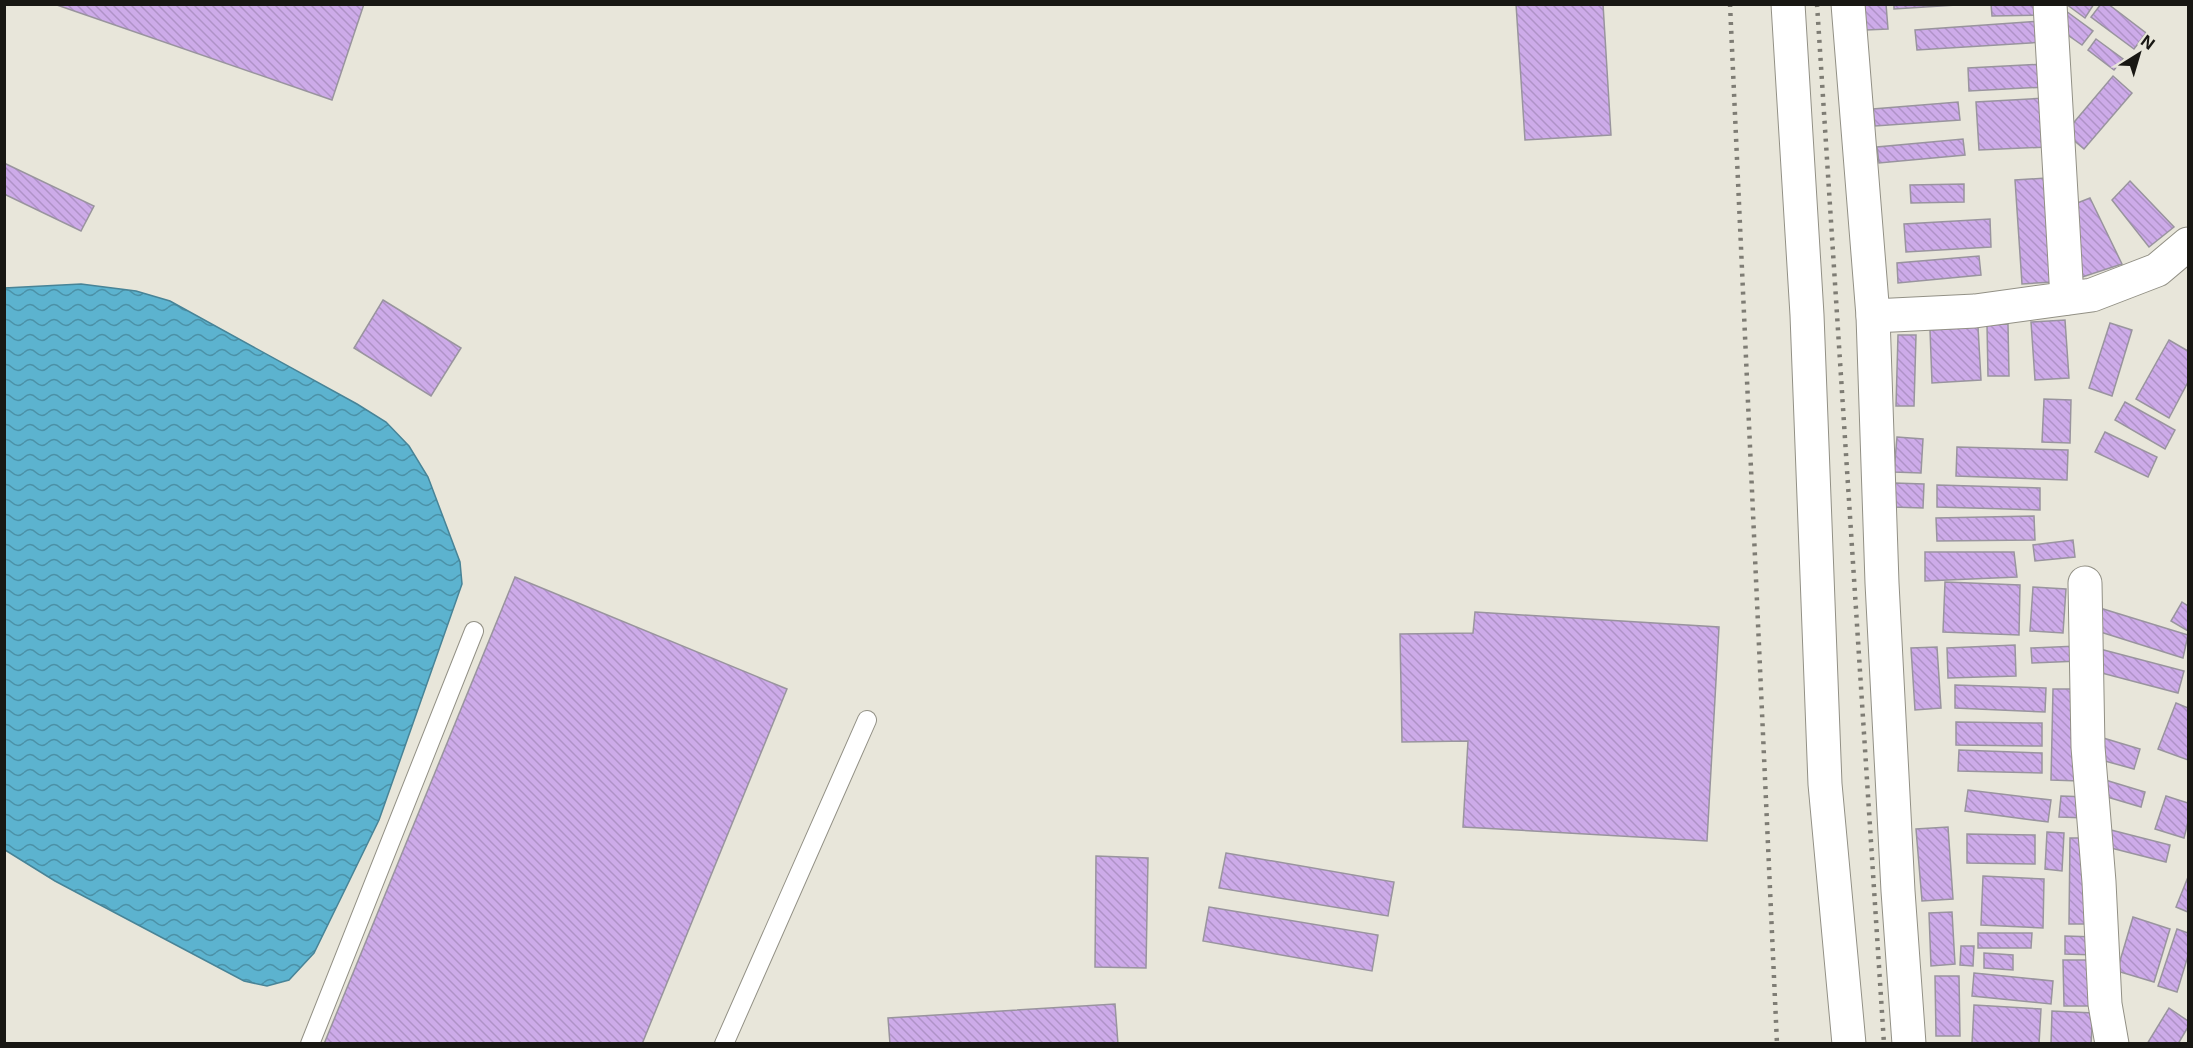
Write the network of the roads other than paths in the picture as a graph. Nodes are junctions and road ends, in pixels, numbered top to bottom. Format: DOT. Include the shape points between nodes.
graph roads {
  1 [pos="1788,4"];
  2 [pos="1848,4"];
  3 [pos="2050,4"];
  4 [pos="2188,244"];
  5 [pos="2067,298"];
  6 [pos="1873,316"];
  7 [pos="2085,584"];
  8 [pos="474,631"];
  9 [pos="867,720"];
  10 [pos="310,1044"];
  11 [pos="724,1044"];
  12 [pos="1849,1044"];
  13 [pos="1909,1044"];
  14 [pos="2112,1044"];
  1 -- 12 [label="street" via="1807,315 1825,784"];
  2 -- 6 [label="street"];
  3 -- 5 [label="street"];
  4 -- 5 [label="street" via="2157,270 2092,295"];
  5 -- 6 [label="street" via="1975,311"];
  6 -- 13 [label="street" via="1882,583"];
  7 -- 14 [label="street" via="2088,747 2105,1004"];
  8 -- 10 [label="lane"];
  9 -- 11 [label="lane"];
}
